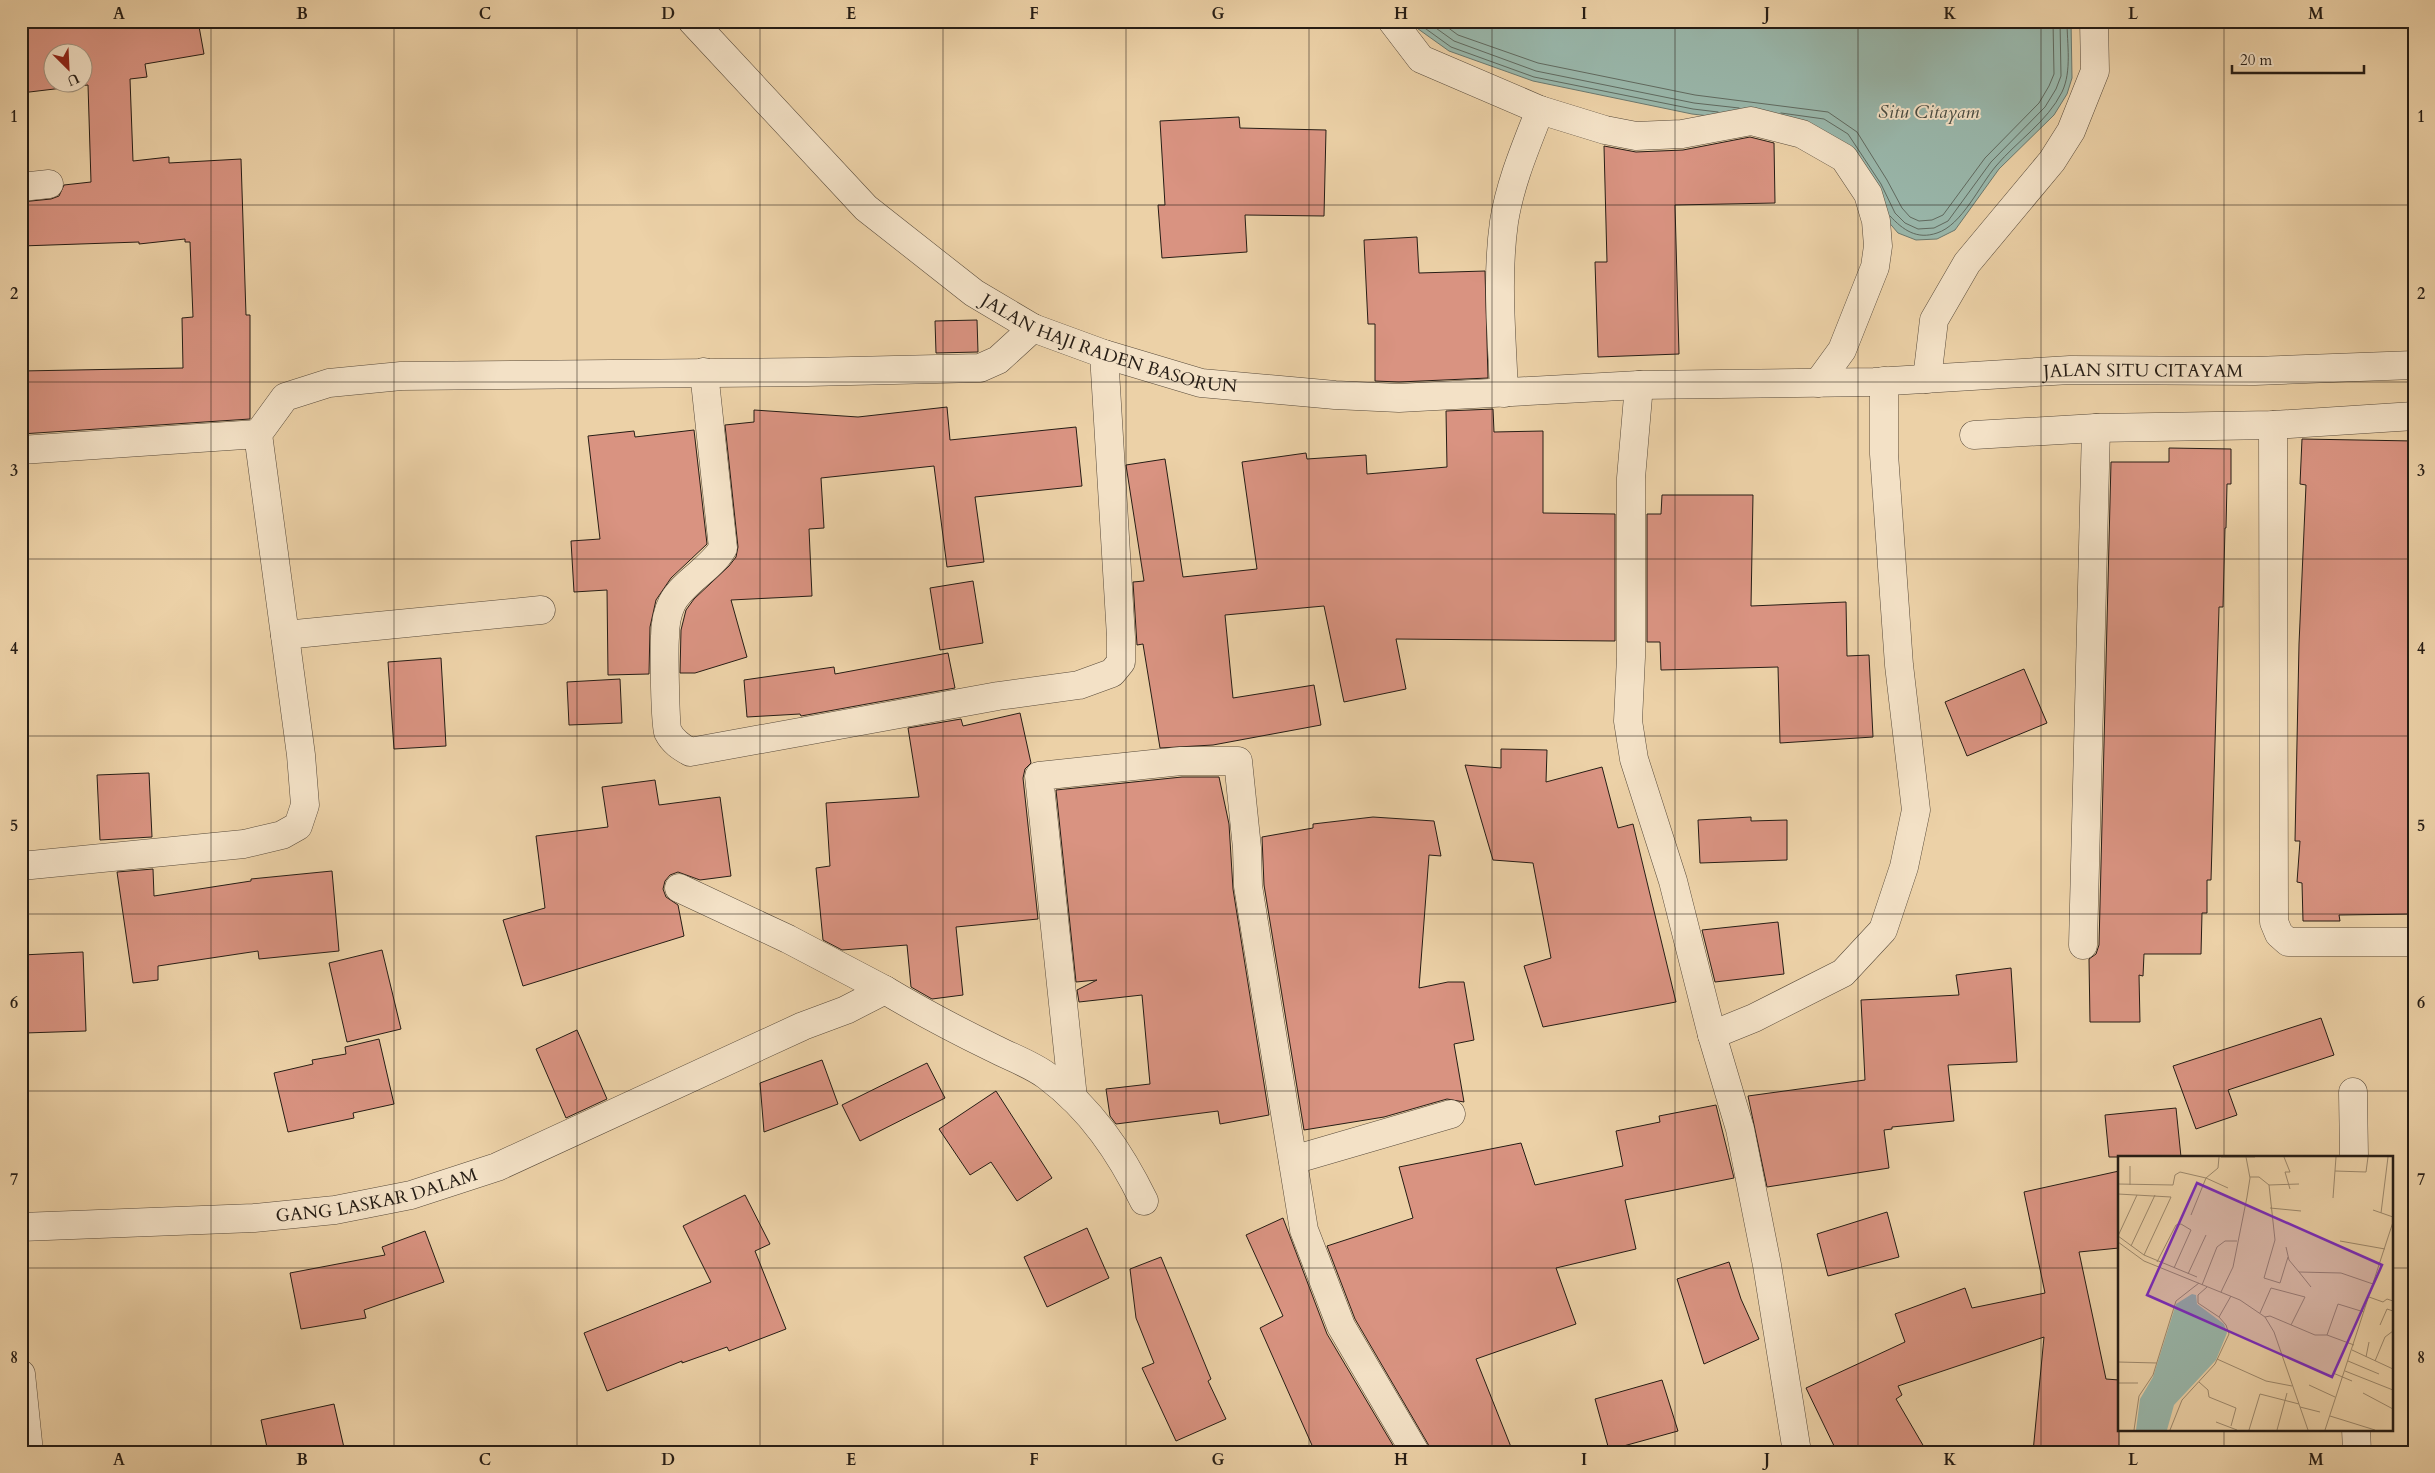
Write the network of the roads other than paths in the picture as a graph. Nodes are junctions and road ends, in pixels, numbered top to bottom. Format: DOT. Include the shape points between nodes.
graph roads {
  1 [pos="692,21"];
  2 [pos="1392,21"];
  3 [pos="2094,21"];
  4 [pos="1540,110"];
  5 [pos="49,184"];
  6 [pos="21,187"];
  7 [pos="1033,328"];
  8 [pos="1104,354"];
  9 [pos="2414,365"];
  10 [pos="704,372"];
  11 [pos="1927,379"];
  12 [pos="1879,382"];
  13 [pos="1824,383"];
  14 [pos="1639,385"];
  15 [pos="1504,393"];
  16 [pos="2414,416"];
  17 [pos="2273,425"];
  18 [pos="2096,428"];
  19 [pos="258,434"];
  20 [pos="1974,435"];
  21 [pos="21,450"];
  22 [pos="541,610"];
  23 [pos="285,635"];
  24 [pos="21,866"];
  25 [pos="679,888"];
  26 [pos="2414,942"];
  27 [pos="2084,945"];
  28 [pos="885,990"];
  29 [pos="1712,1035"];
  30 [pos="2353,1092"];
  31 [pos="1073,1098"];
  32 [pos="1451,1114"];
  33 [pos="2354,1156"];
  34 [pos="1293,1160"];
  35 [pos="1144,1201"];
  36 [pos="21,1227"];
  37 [pos="21,1374"];
  38 [pos="2356,1430"];
  39 [pos="26,1438"];
  40 [pos="1415,1452"];
  41 [pos="1797,1452"];
  42 [pos="2357,1452"];
  1 -- 7 [label="street, JALAN HAJI RADEN BASORUN" via="866,208 974,293"];
  2 -- 4 [label="street" via="1421,59"];
  3 -- 11 [label="street" via="2095,72 2070,131 2052,161 1967,263 1934,320"];
  4 -- 13 [label="street" via="1636,136 1682,134 1751,121 1802,134 1844,158 1868,194 1876,221 1878,246 1875,267 1842,350"];
  4 -- 15 [label="street" via="1504,221 1499,275"];
  5 -- 6 [label="street"];
  7 -- 8 [label="street, JALAN HAJI RADEN BASORUN"];
  7 -- 10 [label="street" via="998,360 980,368"];
  8 -- 10 [label="street" via="1121,637 1121,662 1112,672 1079,685 998,696 690,752 678,746 668,731 664,637 673,602 723,548"];
  8 -- 15 [label="street, JALAN HAJI RADEN BASORUN" via="1201,383 1399,398"];
  9 -- 11 [label="street, JALAN SITU CITAYAM" via="2255,371 2070,370"];
  10 -- 19 [label="street" via="401,376 330,383 285,397"];
  11 -- 12 [label="street, JALAN SITU CITAYAM"];
  12 -- 13 [label="street, JALAN SITU CITAYAM"];
  12 -- 29 [label="street" via="1899,656 1916,810 1904,867 1883,930 1843,973 1754,1018"];
  13 -- 14 [label="street, JALAN HAJI RADEN BASORUN"];
  14 -- 15 [label="street, JALAN HAJI RADEN BASORUN"];
  14 -- 29 [label="street" via="1631,478 1628,721 1634,759 1673,882"];
  16 -- 17 [label="street"];
  17 -- 18 [label="street"];
  17 -- 26 [label="street" via="2274,922 2279,934 2288,942"];
  18 -- 20 [label="street"];
  18 -- 27 [label="street"];
  19 -- 21 [label="street"];
  19 -- 23 [label="street"];
  22 -- 23 [label="street"];
  23 -- 24 [label="street" via="305,805 298,826 282,835 244,844"];
  25 -- 28 [label="street" via="788,939"];
  28 -- 31 [label="street" via="1045,1074"];
  28 -- 36 [label="street, GANG LASKAR DALAM" via="498,1168 411,1195 335,1210 254,1218"];
  29 -- 41 [label="street" via="1740,1129 1767,1265"];
  30 -- 33 [label="street"];
  31 -- 34 [label="street" via="1039,776 1181,762 1238,761 1248,886"];
  31 -- 35 [label="street" via="1104,1132"];
  32 -- 34 [label="street"];
  34 -- 40 [label="street" via="1304,1230 1341,1326"];
  37 -- 39 [label="street"];
  38 -- 42 [label="street"];
}
